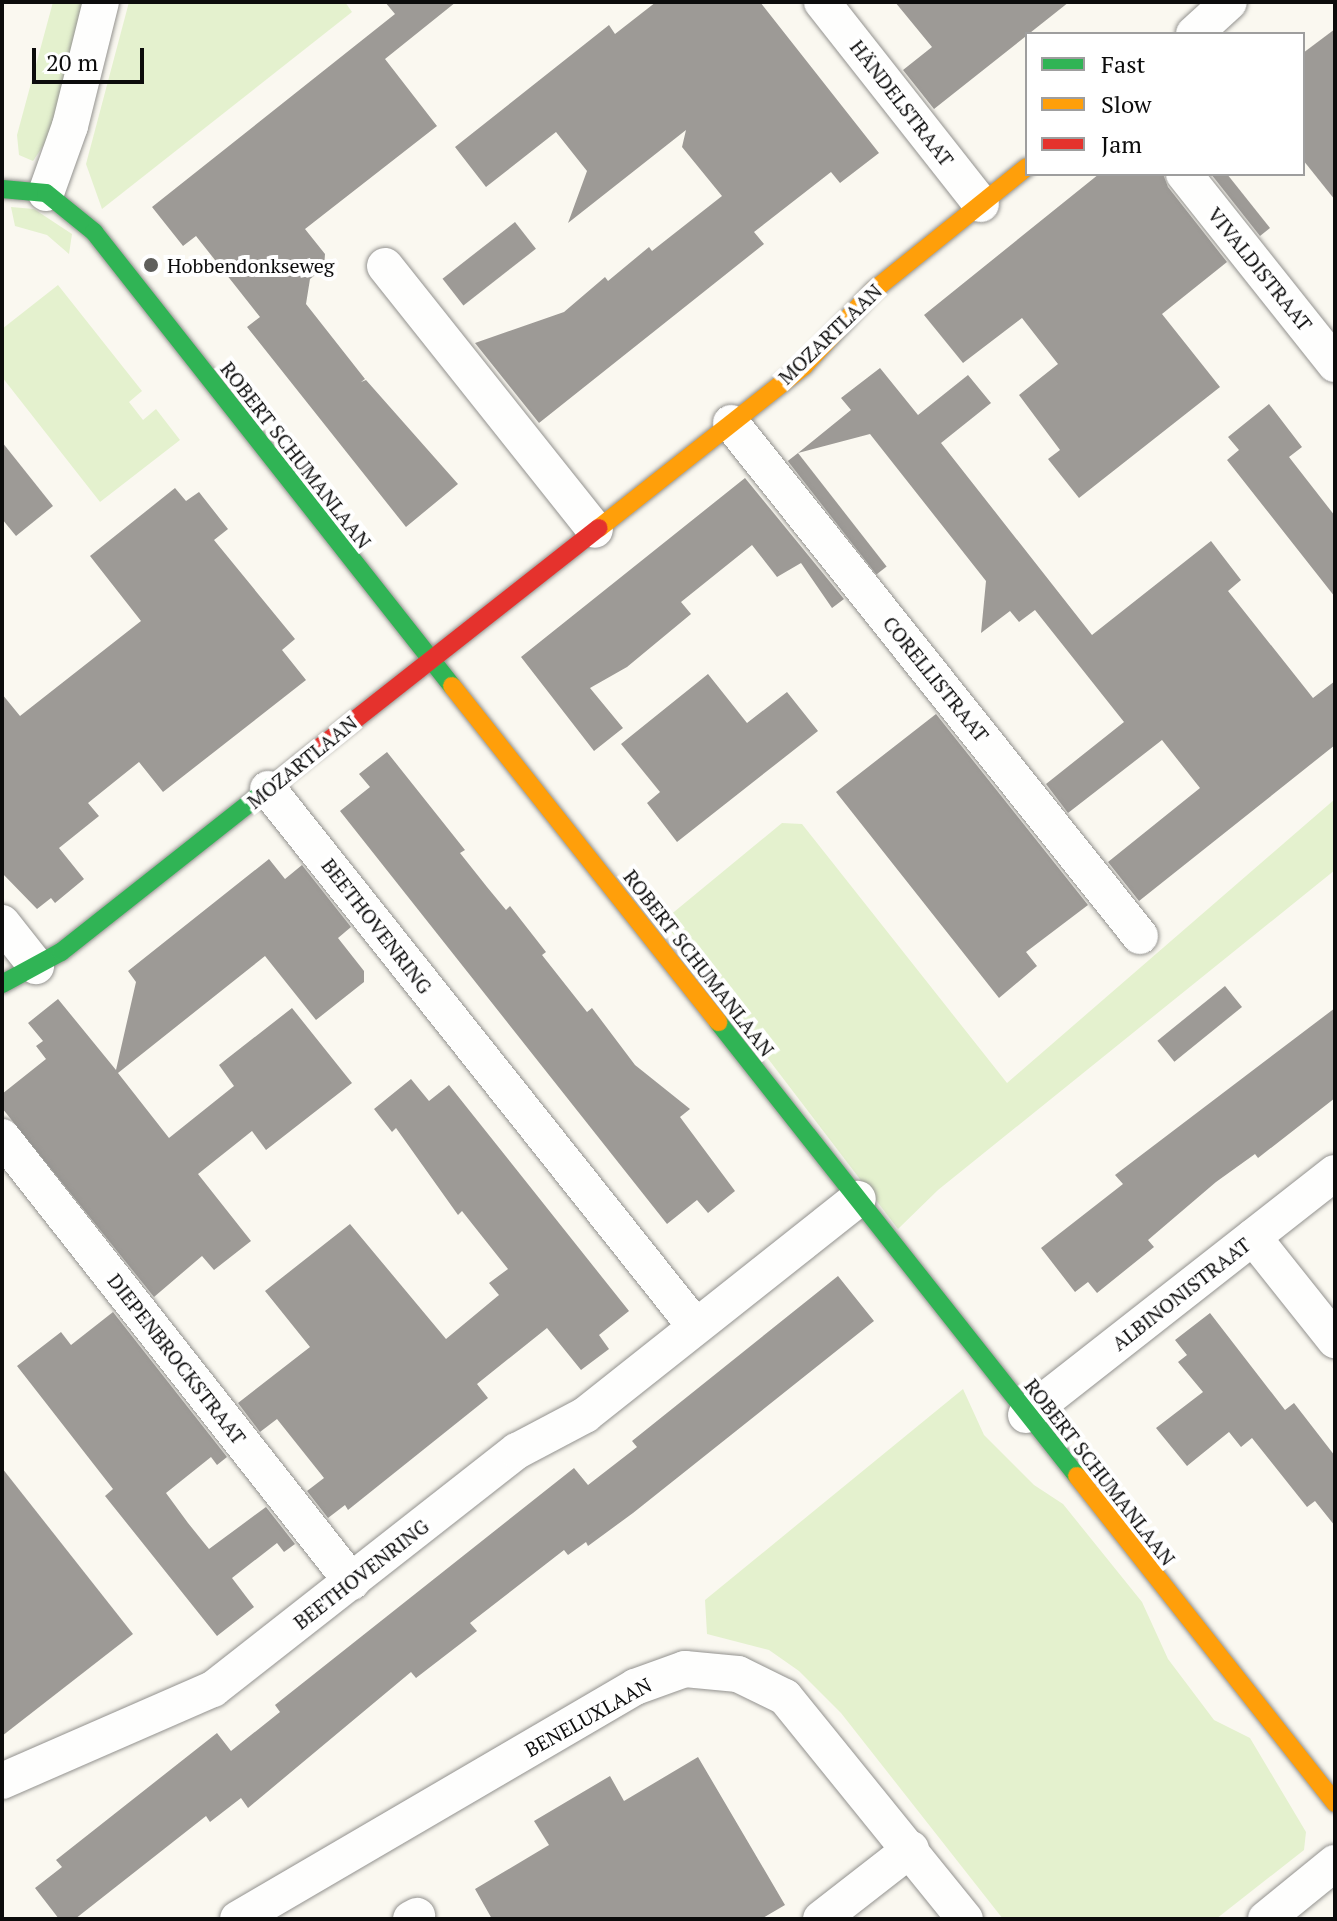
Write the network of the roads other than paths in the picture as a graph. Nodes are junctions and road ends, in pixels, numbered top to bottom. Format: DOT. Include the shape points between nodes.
graph roads {
  1 [pos="101,2"];
  2 [pos="822,2"];
  3 [pos="1229,2"];
  4 [pos="1196,32"];
  5 [pos="1025,169"];
  6 [pos="1186,176"];
  7 [pos="2,189"];
  8 [pos="46,193"];
  9 [pos="981,204"];
  10 [pos="385,266"];
  11 [pos="1335,364"];
  12 [pos="731,423"];
  13 [pos="595,530"];
  14 [pos="430,660"];
  15 [pos="268,789"];
  16 [pos="2,923"];
  17 [pos="1140,936"];
  18 [pos="36,966"];
  19 [pos="2,984"];
  20 [pos="2,1137"];
  21 [pos="1335,1173"];
  22 [pos="858,1199"];
  23 [pos="1253,1237"];
  24 [pos="695,1326"];
  25 [pos="1335,1340"];
  26 [pos="1026,1415"];
  27 [pos="352,1582"];
  28 [pos="2,1781"];
  29 [pos="1335,1803"];
  30 [pos="911,1849"];
  31 [pos="1335,1863"];
  32 [pos="242,1918"];
  33 [pos="821,1919"];
  34 [pos="965,1919"];
  35 [pos="1266,1919"];
  1 -- 8 [label="street" via="70,126"];
  2 -- 9 [label="street, HÄNDELSTRAAT"];
  3 -- 4 [label="street"];
  5 -- 9 [label="street, MOZARTLAAN"];
  6 -- 11 [label="street, VIVALDISTRAAT"];
  7 -- 8 [label="street"];
  8 -- 14 [label="street, ROBERT SCHUMANLAAN" via="94,232"];
  9 -- 12 [label="street, MOZARTLAAN" via="907,261 804,366"];
  10 -- 13 [label="street"];
  12 -- 13 [label="street, MOZARTLAAN"];
  12 -- 17 [label="street, CORELLISTRAAT"];
  13 -- 14 [label="street, MOZARTLAAN"];
  14 -- 15 [label="street, MOZARTLAAN"];
  14 -- 22 [label="street, ROBERT SCHUMANLAAN"];
  15 -- 18 [label="street, MOZARTLAAN" via="61,952"];
  15 -- 24 [label="street, BEETHOVENRING"];
  16 -- 18 [label="street"];
  18 -- 19 [label="street, MOZARTLAAN"];
  20 -- 27 [label="street, DIEPENBROCKSTRAAT"];
  21 -- 23 [label="street, ALBINONISTRAAT"];
  22 -- 24 [label="street, BEETHOVENRING"];
  22 -- 26 [label="street, ROBERT SCHUMANLAAN"];
  23 -- 25 [label="street"];
  23 -- 26 [label="street, ALBINONISTRAAT"];
  24 -- 27 [label="street, BEETHOVENRING" via="585,1415 517,1451"];
  26 -- 29 [label="street, ROBERT SCHUMANLAAN"];
  27 -- 28 [label="street, BEETHOVENRING" via="208,1692"];
  30 -- 32 [label="street, BENELUXLAAN" via="785,1697 738,1674 685,1669 635,1687"];
  30 -- 33 [label="street"];
  30 -- 34 [label="street, BENELUXLAAN"];
  31 -- 35 [label="street"];
}
